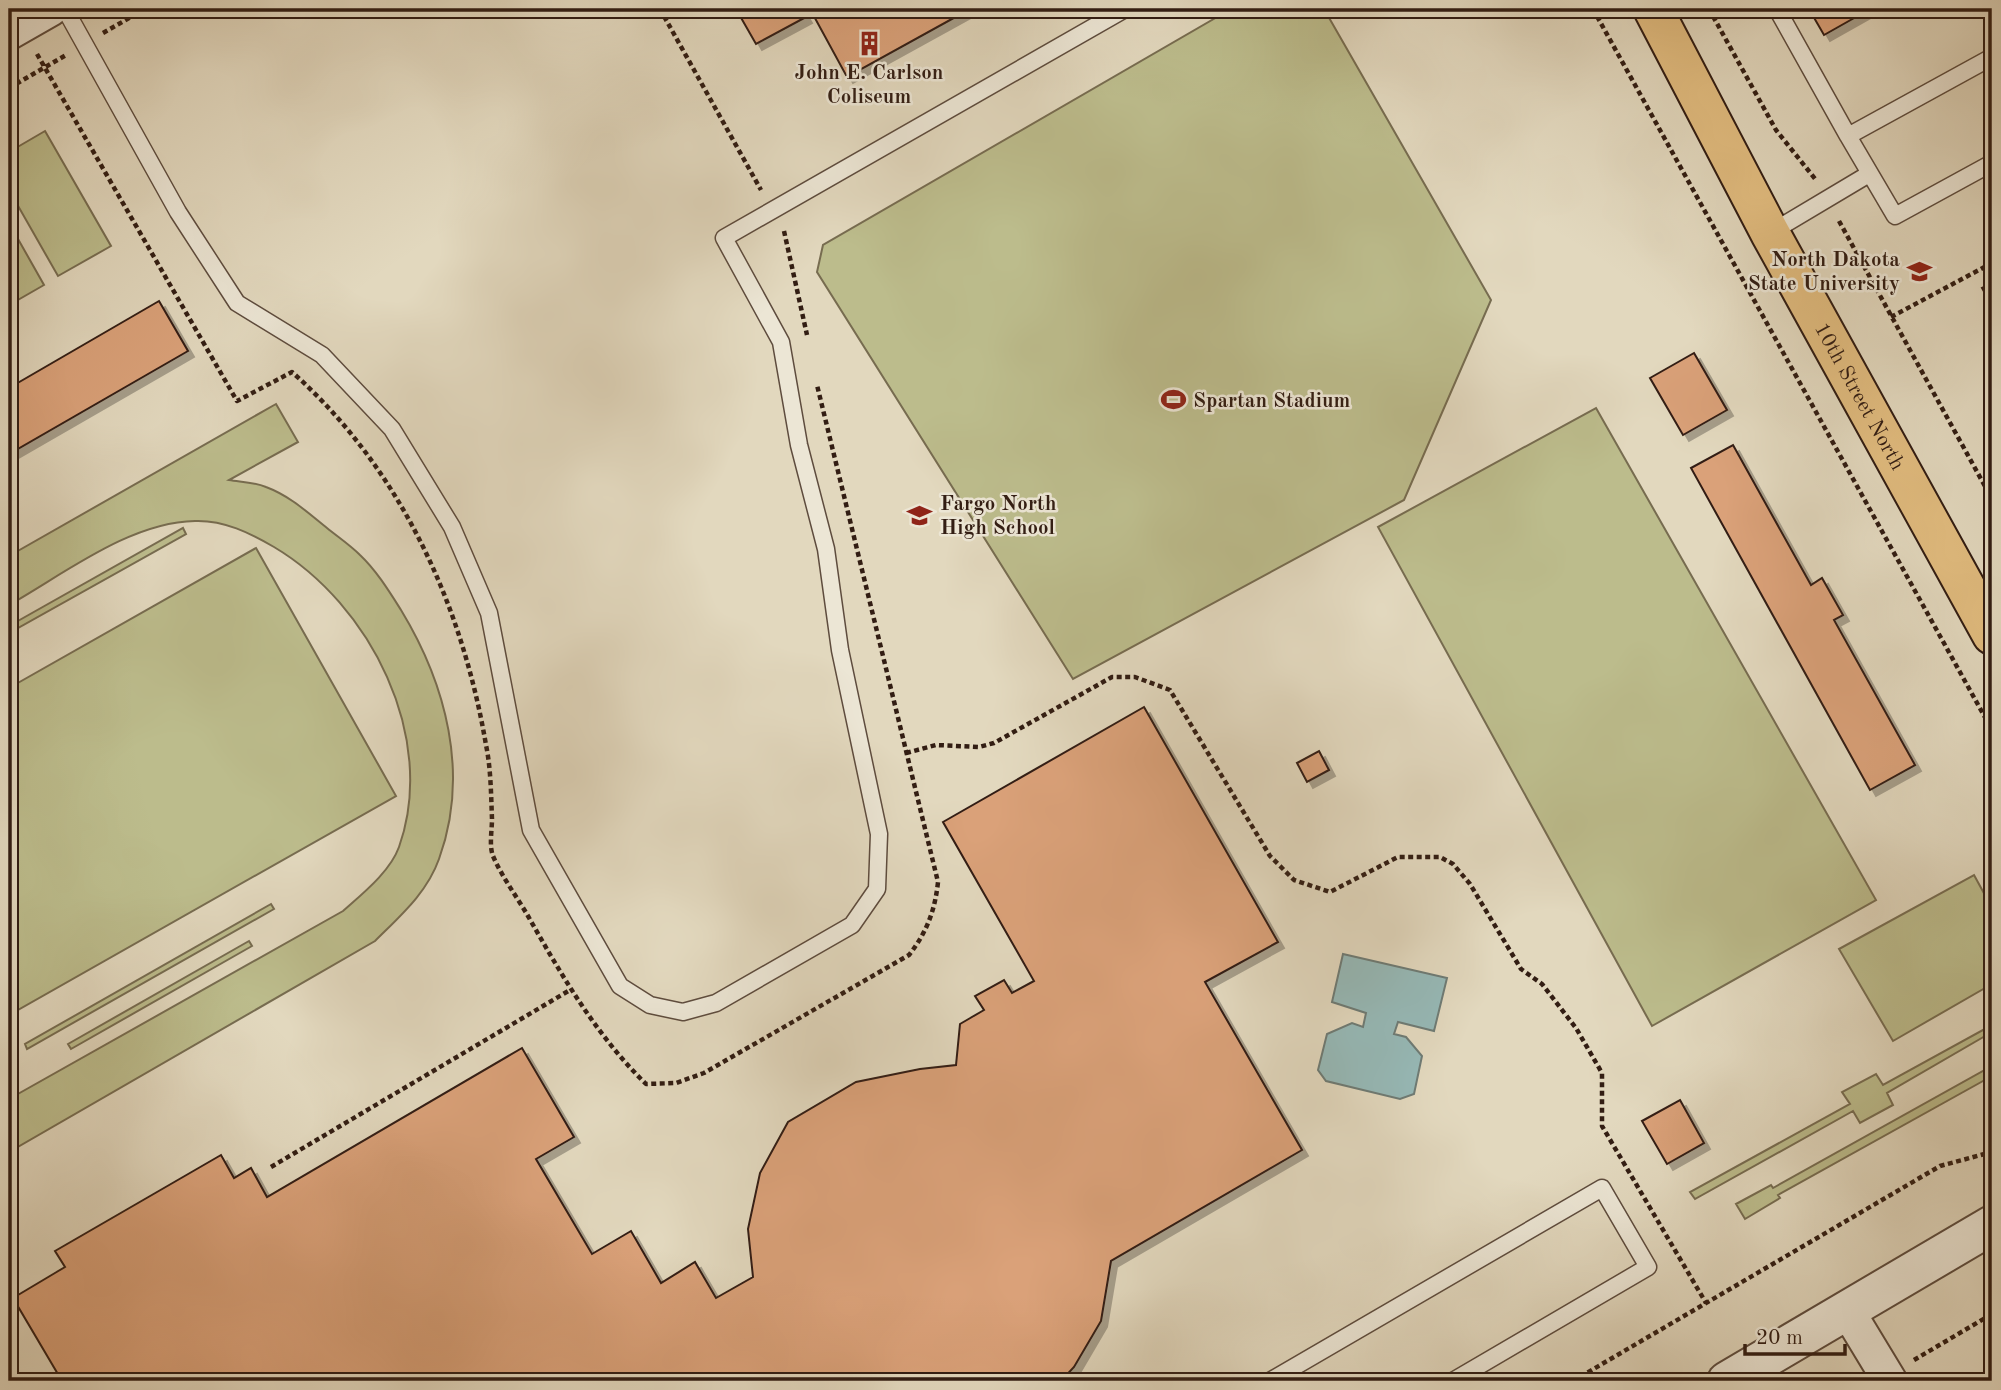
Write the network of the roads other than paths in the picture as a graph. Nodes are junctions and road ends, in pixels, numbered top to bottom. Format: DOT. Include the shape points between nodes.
graph roads {
  1 [pos="65,9"];
  2 [pos="1125,9"];
  3 [pos="1653,9"];
  4 [pos="1777,9"];
  5 [pos="1992,57"];
  6 [pos="1848,136"];
  7 [pos="1992,163"];
  8 [pos="1869,174"];
  9 [pos="1770,233"];
  10 [pos="1992,632"];
  11 [pos="1992,1225"];
  12 [pos="1847,1310"];
  13 [pos="1888,1378"];
  14 [pos="1270,1381"];
  15 [pos="1453,1381"];
  16 [pos="1727,1381"];
  1 -- 2 [label="lane" via="178,212 237,303 322,355 392,429 446,516 489,613 531,831 620,986 650,1005 683,1012 716,1003 852,925 877,889 879,834 840,650 827,549 799,444 781,342 723,238"];
  3 -- 9 [label="main road, 10th Street North"];
  4 -- 6 [label="lane"];
  5 -- 6 [label="lane"];
  6 -- 8 [label="lane"];
  7 -- 8 [label="lane" via="1895,216"];
  8 -- 9 [label="lane"];
  9 -- 10 [label="main road, 10th Street North"];
  11 -- 12 [label="street"];
  12 -- 13 [label="street"];
  12 -- 16 [label="street"];
  14 -- 15 [label="lane" via="1602,1188 1648,1267"];
}
